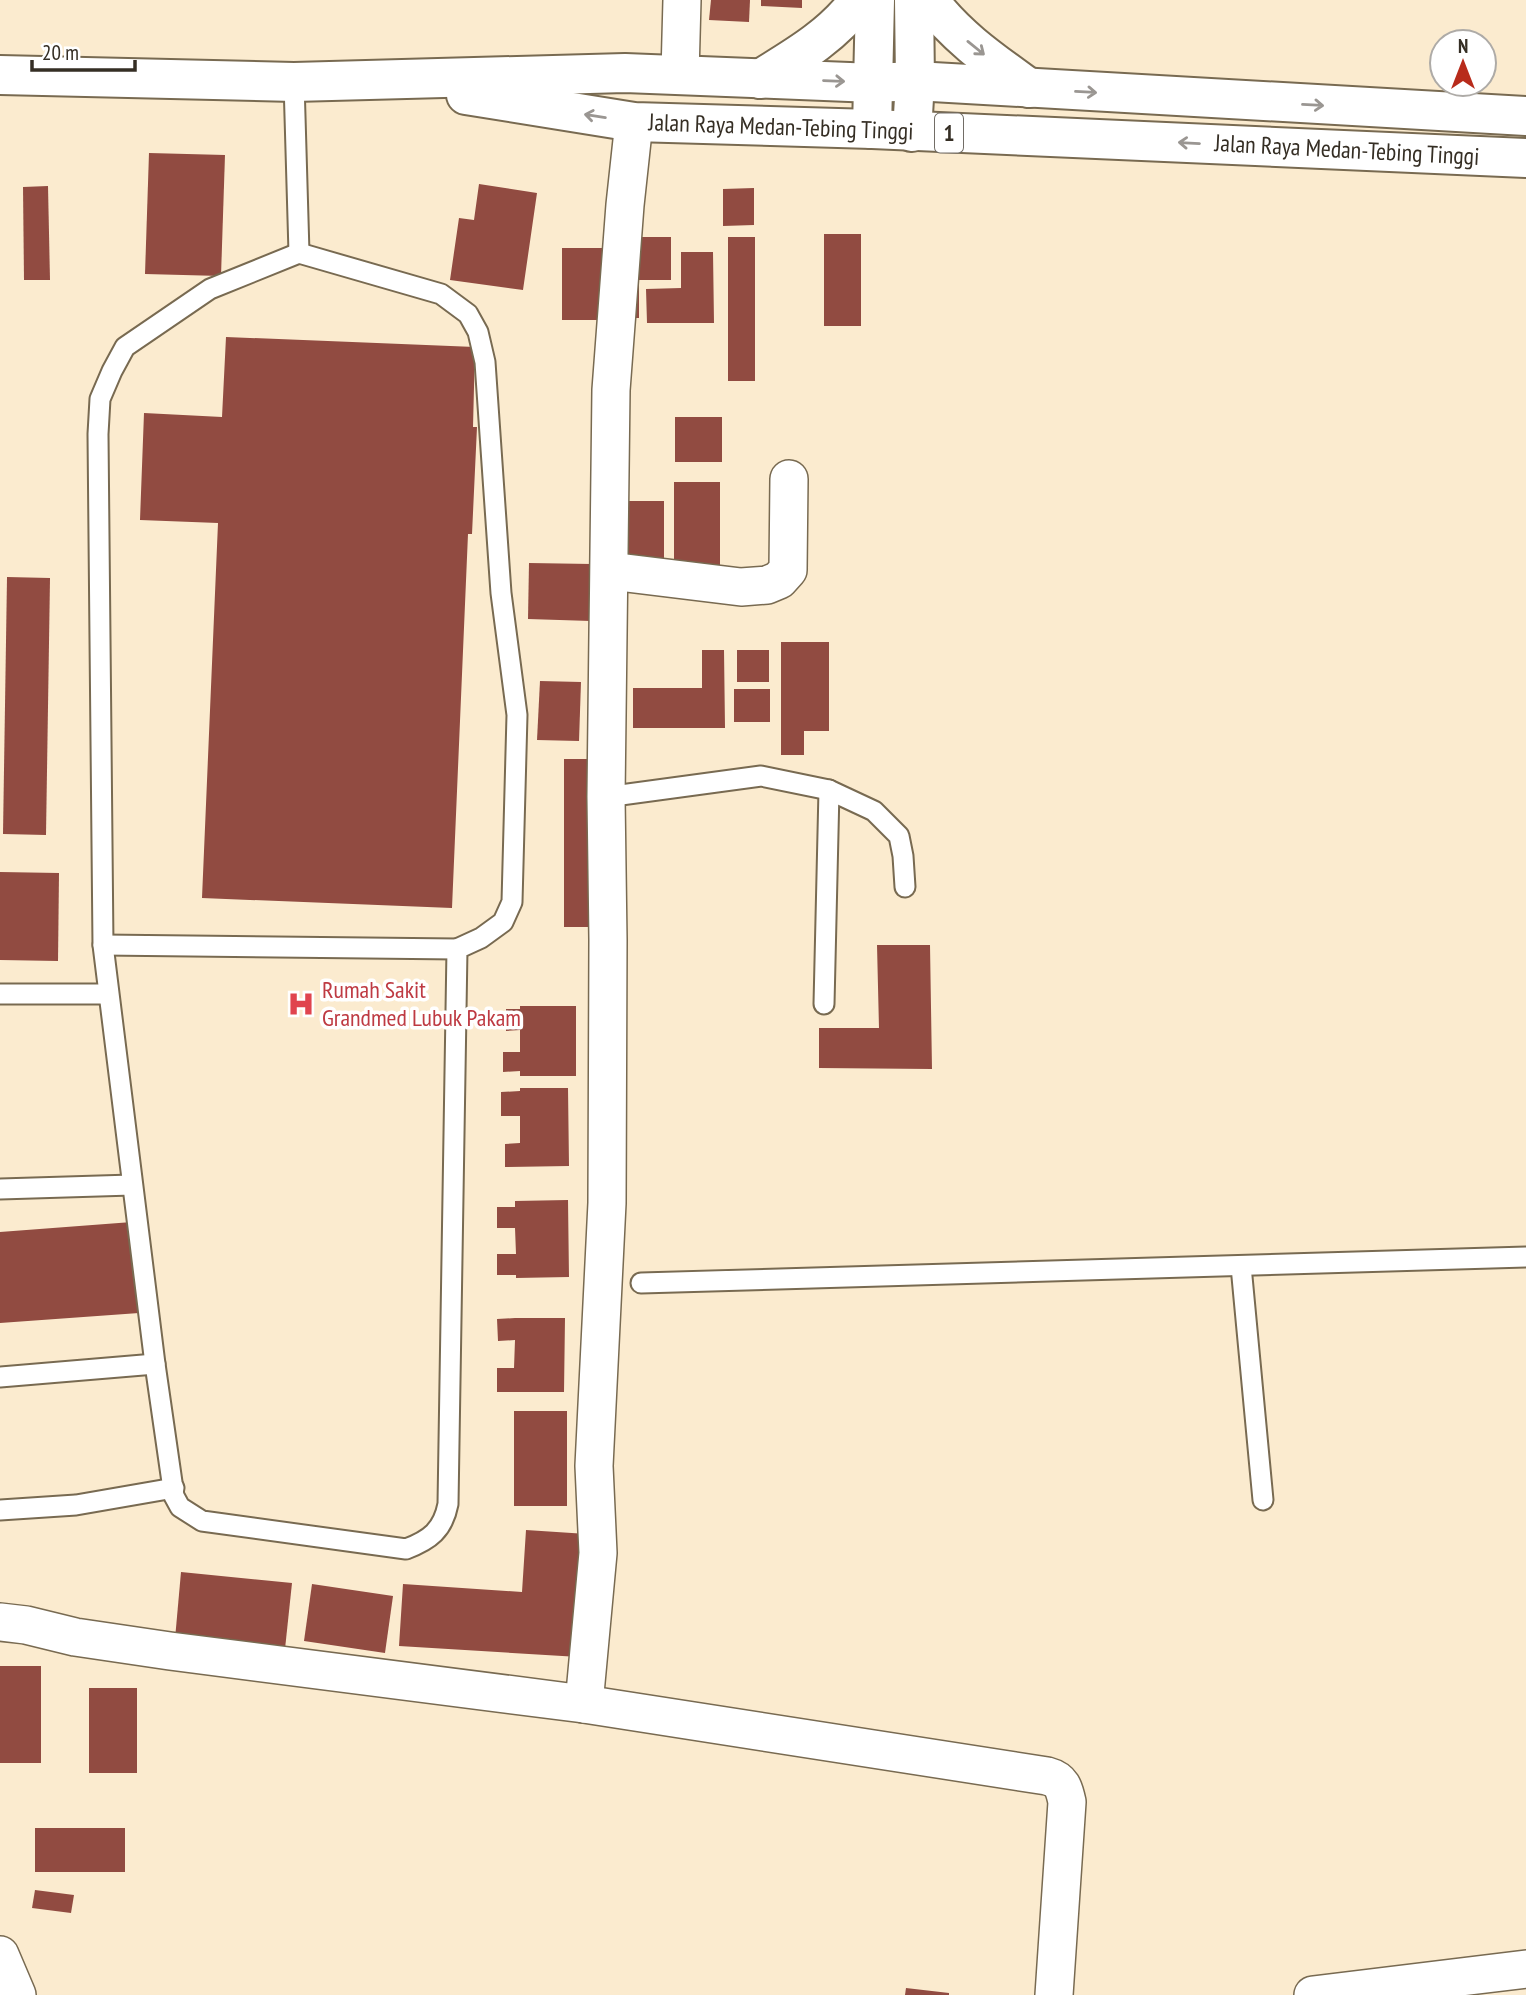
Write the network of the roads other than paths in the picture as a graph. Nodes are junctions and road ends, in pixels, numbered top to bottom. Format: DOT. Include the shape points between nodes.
graph roads {
  1 [pos="682,0"];
  2 [pos="859,0"];
  3 [pos="875,0"];
  4 [pos="914,0"];
  5 [pos="929,0"];
  6 [pos="680,74"];
  7 [pos="0,75"];
  8 [pos="760,79"];
  9 [pos="374,81"];
  10 [pos="915,81"];
  11 [pos="294,82"];
  12 [pos="874,83"];
  13 [pos="1029,88"];
  14 [pos="1526,116"];
  15 [pos="634,122"];
  16 [pos="872,129"];
  17 [pos="912,132"];
  18 [pos="1526,158"];
  19 [pos="299,253"];
  20 [pos="789,479"];
  21 [pos="610,571"];
  22 [pos="829,790"];
  23 [pos="606,797"];
  24 [pos="905,887"];
  25 [pos="103,945"];
  26 [pos="457,949"];
  27 [pos="0,994"];
  28 [pos="108,995"];
  29 [pos="824,1004"];
  30 [pos="132,1185"];
  31 [pos="0,1189"];
  32 [pos="1526,1257"];
  33 [pos="1241,1266"];
  34 [pos="641,1283"];
  35 [pos="155,1364"];
  36 [pos="0,1377"];
  37 [pos="174,1488"];
  38 [pos="1263,1500"];
  39 [pos="0,1510"];
  40 [pos="0,1622"];
  41 [pos="584,1704"];
  42 [pos="0,1955"];
  43 [pos="1526,1969"];
  44 [pos="17,1995"];
  45 [pos="1054,1995"];
  46 [pos="1313,1995"];
  1 -- 6 [label="street"];
  2 -- 8 [label="highway" via="806,52"];
  3 -- 12 [label="highway"];
  4 -- 10 [label="highway"];
  5 -- 13 [label="highway, one-way" via="969,43"];
  6 -- 8 [label="highway, Jalan Raya Medan-Tebing Tinggi / 1"];
  6 -- 9 [label="highway, Jalan Raya Medan-Tebing Tinggi / 1"];
  7 -- 11 [label="highway, Jalan Raya Medan-Tebing Tinggi / 1"];
  8 -- 12 [label="highway, Jalan Raya Medan-Tebing Tinggi / 1, one-way"];
  9 -- 11 [label="highway, Jalan Raya Medan-Tebing Tinggi / 1"];
  15 -- 9 [label="highway, Jalan Raya Medan-Tebing Tinggi / 1, one-way"];
  10 -- 12 [label="highway, Jalan Raya Medan-Tebing Tinggi / 1"];
  10 -- 13 [label="highway, Jalan Raya Medan-Tebing Tinggi / 1"];
  10 -- 17 [label="highway"];
  11 -- 19 [label="lane"];
  12 -- 16 [label="highway"];
  13 -- 14 [label="highway, Jalan Raya Medan-Tebing Tinggi / 1, one-way"];
  15 -- 16 [label="highway, Jalan Raya Medan-Tebing Tinggi / 1"];
  15 -- 21 [label="street" via="611,390"];
  16 -- 17 [label="highway, Jalan Raya Medan-Tebing Tinggi / 1"];
  18 -- 17 [label="highway, Jalan Raya Medan-Tebing Tinggi / 1, one-way"];
  19 -- 25 [label="lane" via="210,289 125,348 100,400"];
  19 -- 26 [label="lane" via="441,294 468,314 485,362 501,593 517,715 512,902 503,922"];
  20 -- 21 [label="street" via="788,570 779,580 741,587"];
  21 -- 23 [label="street"];
  22 -- 23 [label="lane" via="761,776"];
  22 -- 24 [label="lane" via="874,811 899,836"];
  22 -- 29 [label="lane"];
  23 -- 41 [label="street" via="607,1203 594,1466 598,1553"];
  25 -- 26 [label="lane"];
  25 -- 28 [label="lane"];
  26 -- 37 [label="lane" via="445,1519 428,1540 406,1549 202,1521 180,1507"];
  27 -- 28 [label="lane"];
  28 -- 30 [label="lane"];
  30 -- 31 [label="lane"];
  30 -- 35 [label="lane"];
  32 -- 33 [label="lane"];
  33 -- 34 [label="lane"];
  33 -- 38 [label="lane"];
  35 -- 36 [label="lane"];
  35 -- 37 [label="lane"];
  37 -- 39 [label="lane" via="76,1505"];
  40 -- 41 [label="street" via="170,1651"];
  41 -- 45 [label="street" via="1058,1779 1067,1802"];
  42 -- 44 [label="street"];
  43 -- 46 [label="street"];
}
